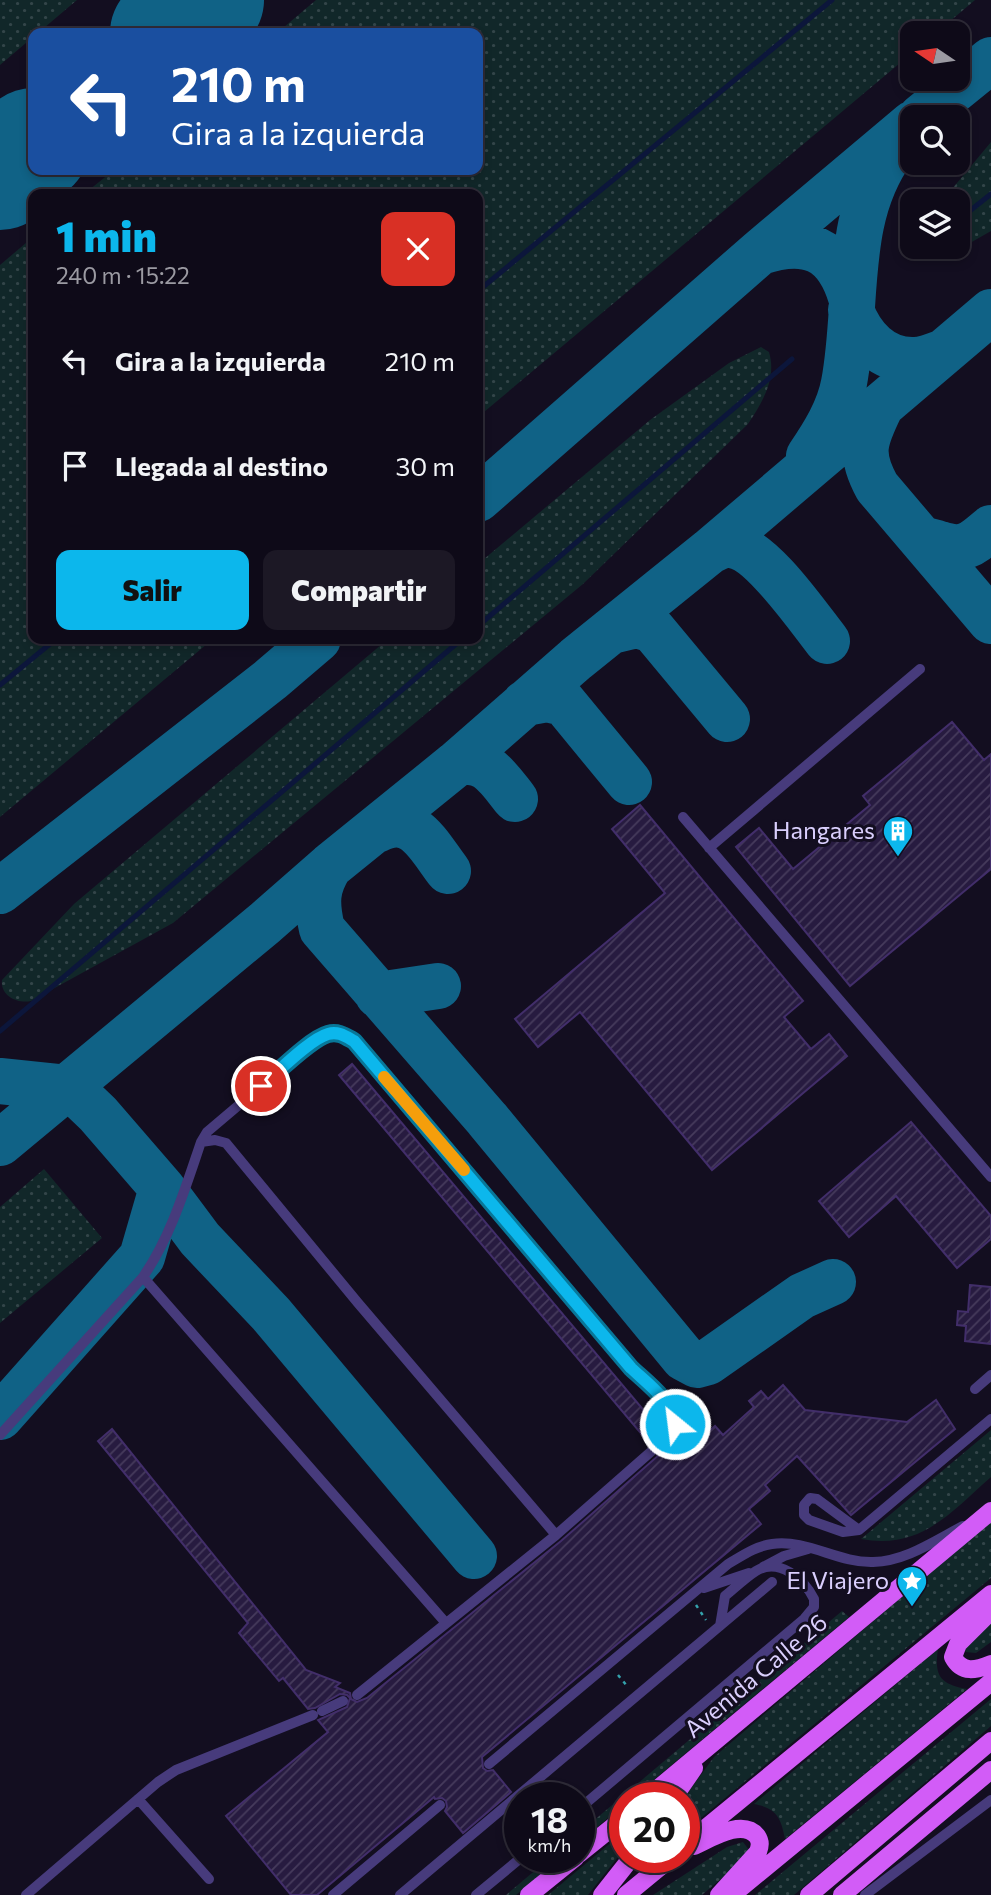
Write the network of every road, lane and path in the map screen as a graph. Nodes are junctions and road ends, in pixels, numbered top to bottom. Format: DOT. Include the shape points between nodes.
graph roads {
  1 [pos="920,669"];
  2 [pos="683,817"];
  3 [pos="709,848"];
  4 [pos="201,1142"];
  5 [pos="991,1177"];
  6 [pos="143,1277"];
  7 [pos="991,1375"];
  8 [pos="975,1390"];
  9 [pos="991,1419"];
  10 [pos="0,1436"];
  11 [pos="667,1438"];
  12 [pos="654,1449"];
  13 [pos="988,1513"];
  14 [pos="859,1530"];
  15 [pos="556,1535"];
  16 [pos="811,1548"];
  17 [pos="757,1570"];
  18 [pos="772,1582"];
  19 [pos="693,1594"];
  20 [pos="991,1594"];
  21 [pos="991,1611"];
  22 [pos="444,1622"];
  23 [pos="716,1629"];
  24 [pos="609,1663"];
  25 [pos="991,1664"];
  26 [pos="991,1682"];
  27 [pos="356,1695"];
  28 [pos="636,1696"];
  29 [pos="343,1701"];
  30 [pos="991,1741"];
  31 [pos="708,1748"];
  32 [pos="489,1764"];
  33 [pos="991,1770"];
  34 [pos="666,1782"];
  35 [pos="684,1782"];
  36 [pos="595,1795"];
  37 [pos="138,1799"];
  38 [pos="991,1800"];
  39 [pos="440,1805"];
  40 [pos="609,1829"];
  41 [pos="700,1835"];
  42 [pos="595,1841"];
  43 [pos="700,1842"];
  44 [pos="504,1872"];
  45 [pos="556,1873"];
  46 [pos="619,1873"];
  47 [pos="653,1873"];
  48 [pos="209,1879"];
  49 [pos="26,1895"];
  50 [pos="333,1895"];
  51 [pos="400,1895"];
  52 [pos="476,1895"];
  53 [pos="529,1895"];
  54 [pos="602,1895"];
  55 [pos="626,1895"];
  56 [pos="719,1895"];
  57 [pos="732,1895"];
  58 [pos="809,1895"];
  59 [pos="842,1895"];
  60 [pos="865,1895"];
  1 -- 3 [label="lane"];
  2 -- 3 [label="lane"];
  3 -- 5 [label="lane"];
  4 -- 6 [label="lane" via="171,1227"];
  4 -- 11 [label="lane" via="217,1121 317,1039 342,1033 354,1041 631,1368 665,1402 675,1424"];
  4 -- 15 [label="lane" via="226,1143"];
  6 -- 10 [label="lane"];
  6 -- 22 [label="lane"];
  7 -- 8 [label="lane"];
  9 -- 14 [label="lane"];
  12 -- 15 [label="lane"];
  13 -- 16 [label="lane" via="894,1559 859,1562"];
  13 -- 31 [label="main road, Avenida Calle 26"];
  14 -- 14 [label="lane" via="843,1532 809,1520 804,1505 815,1498"];
  15 -- 22 [label="lane"];
  16 -- 17 [label="lane"];
  16 -- 19 [label="lane" via="778,1544 752,1551 728,1564"];
  17 -- 19 [label="lane"];
  17 -- 23 [label="lane" via="725,1596"];
  17 -- 36 [label="lane" via="792,1572 813,1595 815,1604 804,1619"];
  18 -- 23 [label="lane"];
  19 -- 23 [label="path"];
  19 -- 24 [label="lane"];
  20 -- 41 [label="main road"];
  21 -- 25 [label="main road" via="958,1644 953,1657 966,1669"];
  22 -- 27 [label="lane"];
  23 -- 28 [label="lane"];
  24 -- 28 [label="path"];
  24 -- 32 [label="lane"];
  26 -- 57 [label="main road"];
  28 -- 51 [label="lane"];
  29 -- 37 [label="lane" via="194,1761"];
  30 -- 58 [label="main road"];
  31 -- 34 [label="main road, Avenida Calle 26"];
  31 -- 35 [label="main road"];
  33 -- 59 [label="main road"];
  37 -- 48 [label="lane"];
  37 -- 49 [label="lane"];
  38 -- 60 [label="lane"];
  39 -- 50 [label="lane"];
  40 -- 42 [label="main road"];
  43 -- 56 [label="main road" via="739,1829 759,1838 758,1852"];
  44 -- 52 [label="lane"];
  45 -- 53 [label="main road"];
  46 -- 54 [label="main road"];
  47 -- 55 [label="main road"];
}
